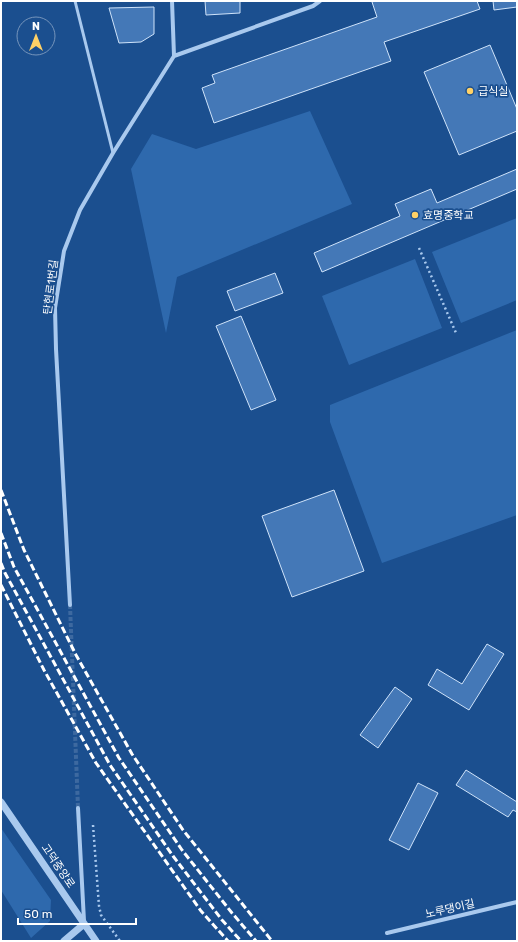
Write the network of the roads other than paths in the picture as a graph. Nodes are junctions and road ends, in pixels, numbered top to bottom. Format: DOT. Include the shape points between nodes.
graph roads {
  1 [pos="75,1"];
  2 [pos="172,1"];
  3 [pos="320,1"];
  4 [pos="174,56"];
  5 [pos="113,153"];
  6 [pos="70,605"];
  7 [pos="1,802"];
  8 [pos="78,808"];
  9 [pos="517,902"];
  10 [pos="84,924"];
  11 [pos="387,933"];
  12 [pos="64,941"];
  13 [pos="96,941"];
  1 -- 5 [label="lane"];
  2 -- 4 [label="street"];
  3 -- 4 [label="street" via="313,6"];
  4 -- 5 [label="street, 탄현로1번길"];
  5 -- 6 [label="street, 탄현로1번길" via="80,210 64,251 55,308"];
  7 -- 10 [label="street, 고덕중앙로"];
  8 -- 10 [label="street"];
  9 -- 11 [label="street, 노루댕이길"];
  10 -- 12 [label="street"];
  10 -- 13 [label="street, 고덕중앙로"];
}
